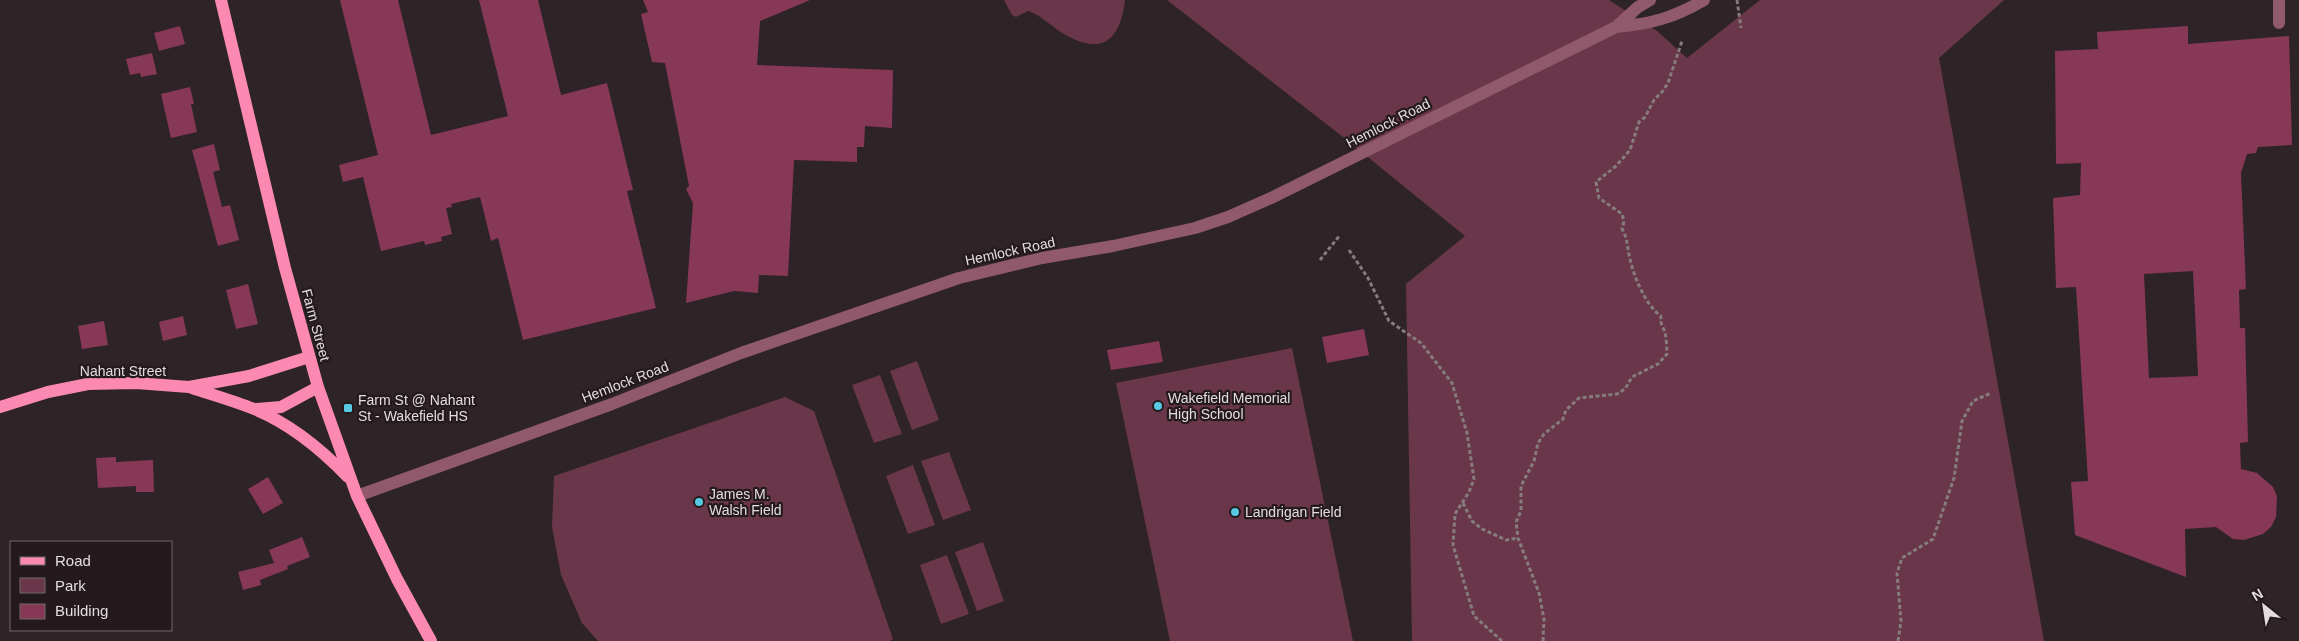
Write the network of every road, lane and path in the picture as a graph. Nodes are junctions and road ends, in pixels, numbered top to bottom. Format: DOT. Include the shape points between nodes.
graph roads {
  1 [pos="221,0"];
  2 [pos="1650,0"];
  3 [pos="1704,0"];
  4 [pos="1737,0"];
  5 [pos="2279,0"];
  6 [pos="2279,23"];
  7 [pos="1616,27"];
  8 [pos="1741,28"];
  9 [pos="1682,41"];
  10 [pos="1340,235"];
  11 [pos="1349,250"];
  12 [pos="1320,260"];
  13 [pos="309,358"];
  14 [pos="318,386"];
  15 [pos="190,387"];
  16 [pos="1991,393"];
  17 [pos="0,407"];
  18 [pos="255,409"];
  19 [pos="351,480"];
  20 [pos="357,496"];
  21 [pos="1463,504"];
  22 [pos="1518,538"];
  23 [pos="431,641"];
  24 [pos="1502,641"];
  25 [pos="1544,641"];
  26 [pos="1898,641"];
  1 -- 13 [label="main road, Farm Street"];
  2 -- 7 [label="street, Hemlock Road"];
  3 -- 7 [label="street" via="1652,24"];
  4 -- 8 [label="path"];
  5 -- 6 [label="street"];
  7 -- 20 [label="street, Hemlock Road" via="1228,217 1171,234 1042,258 959,278 741,354"];
  9 -- 22 [label="path" via="1668,83 1639,122 1630,150 1596,182 1599,198 1622,214 1622,229 1629,243 1630,260 1638,286 1653,311 1661,316 1667,354 1658,364 1632,377 1625,389 1617,394 1579,398 1566,410 1563,419 1544,434 1521,486 1522,511 1516,522"];
  10 -- 12 [label="path"];
  11 -- 21 [label="path" via="1368,278 1389,321 1421,343 1452,384 1467,433 1474,479"];
  13 -- 14 [label="main road, Farm Street"];
  13 -- 15 [label="main road, Nahant Street" via="249,376"];
  14 -- 18 [label="main road" via="281,407"];
  14 -- 19 [label="main road, Farm Street"];
  15 -- 17 [label="main road, Nahant Street" via="88,384"];
  15 -- 18 [label="main road, Nahant Street"];
  16 -- 26 [label="path" via="1973,400 1962,421 1954,478 1933,539 1902,558 1896,573 1901,621"];
  18 -- 19 [label="main road, Nahant Street" via="290,427"];
  19 -- 20 [label="main road, Farm Street"];
  20 -- 23 [label="main road, Farm Street"];
  21 -- 22 [label="path" via="1472,521 1482,529 1506,540"];
  21 -- 24 [label="path" via="1455,514 1453,545 1471,609 1474,616"];
  22 -- 25 [label="path" via="1539,593"];
}
